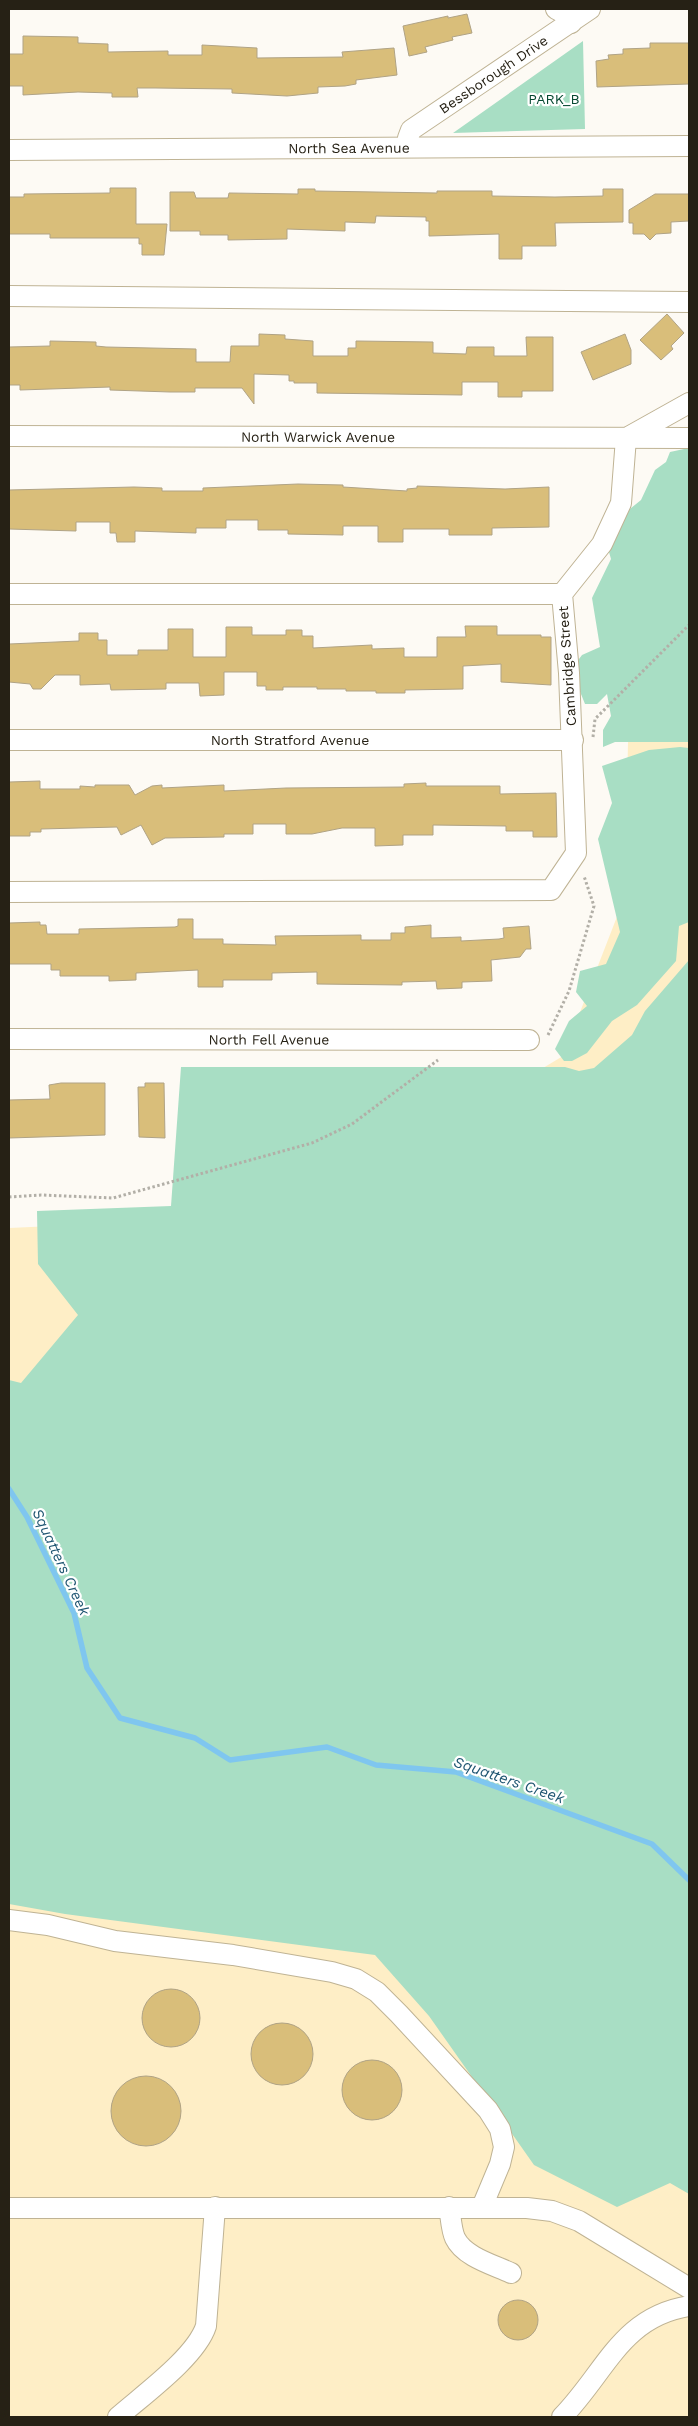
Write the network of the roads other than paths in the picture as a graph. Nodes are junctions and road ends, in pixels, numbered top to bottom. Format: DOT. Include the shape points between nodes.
graph roads {
  1 [pos="556,9"];
  2 [pos="590,9"];
  3 [pos="571,23"];
  4 [pos="408,146"];
  5 [pos="689,146"];
  6 [pos="9,150"];
  7 [pos="9,296"];
  8 [pos="689,302"];
  9 [pos="689,403"];
  10 [pos="9,436"];
  11 [pos="626,438"];
  12 [pos="689,438"];
  13 [pos="9,594"];
  14 [pos="562,594"];
  15 [pos="9,740"];
  16 [pos="573,740"];
  17 [pos="9,892"];
  18 [pos="9,1039"];
  19 [pos="536,1041"];
  20 [pos="9,1920"];
  21 [pos="215,2207"];
  22 [pos="449,2207"];
  23 [pos="482,2207"];
  24 [pos="9,2208"];
  25 [pos="511,2273"];
  26 [pos="689,2288"];
  27 [pos="689,2306"];
  28 [pos="118,2417"];
  29 [pos="562,2417"];
  1 -- 3 [label="street"];
  2 -- 3 [label="street, Bessborough Drive"];
  3 -- 4 [label="street, Bessborough Drive" via="411,130"];
  4 -- 5 [label="street, North Sea Avenue"];
  4 -- 6 [label="street, North Sea Avenue"];
  7 -- 8 [label="street"];
  9 -- 11 [label="street"];
  10 -- 11 [label="street, North Warwick Avenue"];
  11 -- 12 [label="street, North Warwick Avenue"];
  11 -- 14 [label="street, Cambridge Street" via="620,503 602,544"];
  13 -- 14 [label="street"];
  14 -- 16 [label="street, Cambridge Street"];
  15 -- 16 [label="street, North Stratford Avenue"];
  16 -- 17 [label="street, Cambridge Street" via="576,853 551,890"];
  18 -- 19 [label="street, North Fell Avenue"];
  20 -- 23 [label="street" via="48,1925 115,1941 232,1955 356,1979 377,1992 488,2110 500,2129 504,2146 500,2164"];
  21 -- 22 [label="street"];
  21 -- 24 [label="street"];
  21 -- 28 [label="street" via="206,2326 202,2339"];
  22 -- 23 [label="street"];
  22 -- 25 [label="street" via="455,2237 461,2247"];
  23 -- 26 [label="street" via="527,2208 579,2221"];
  27 -- 29 [label="street" via="653,2317 628,2334 580,2399"];
}
